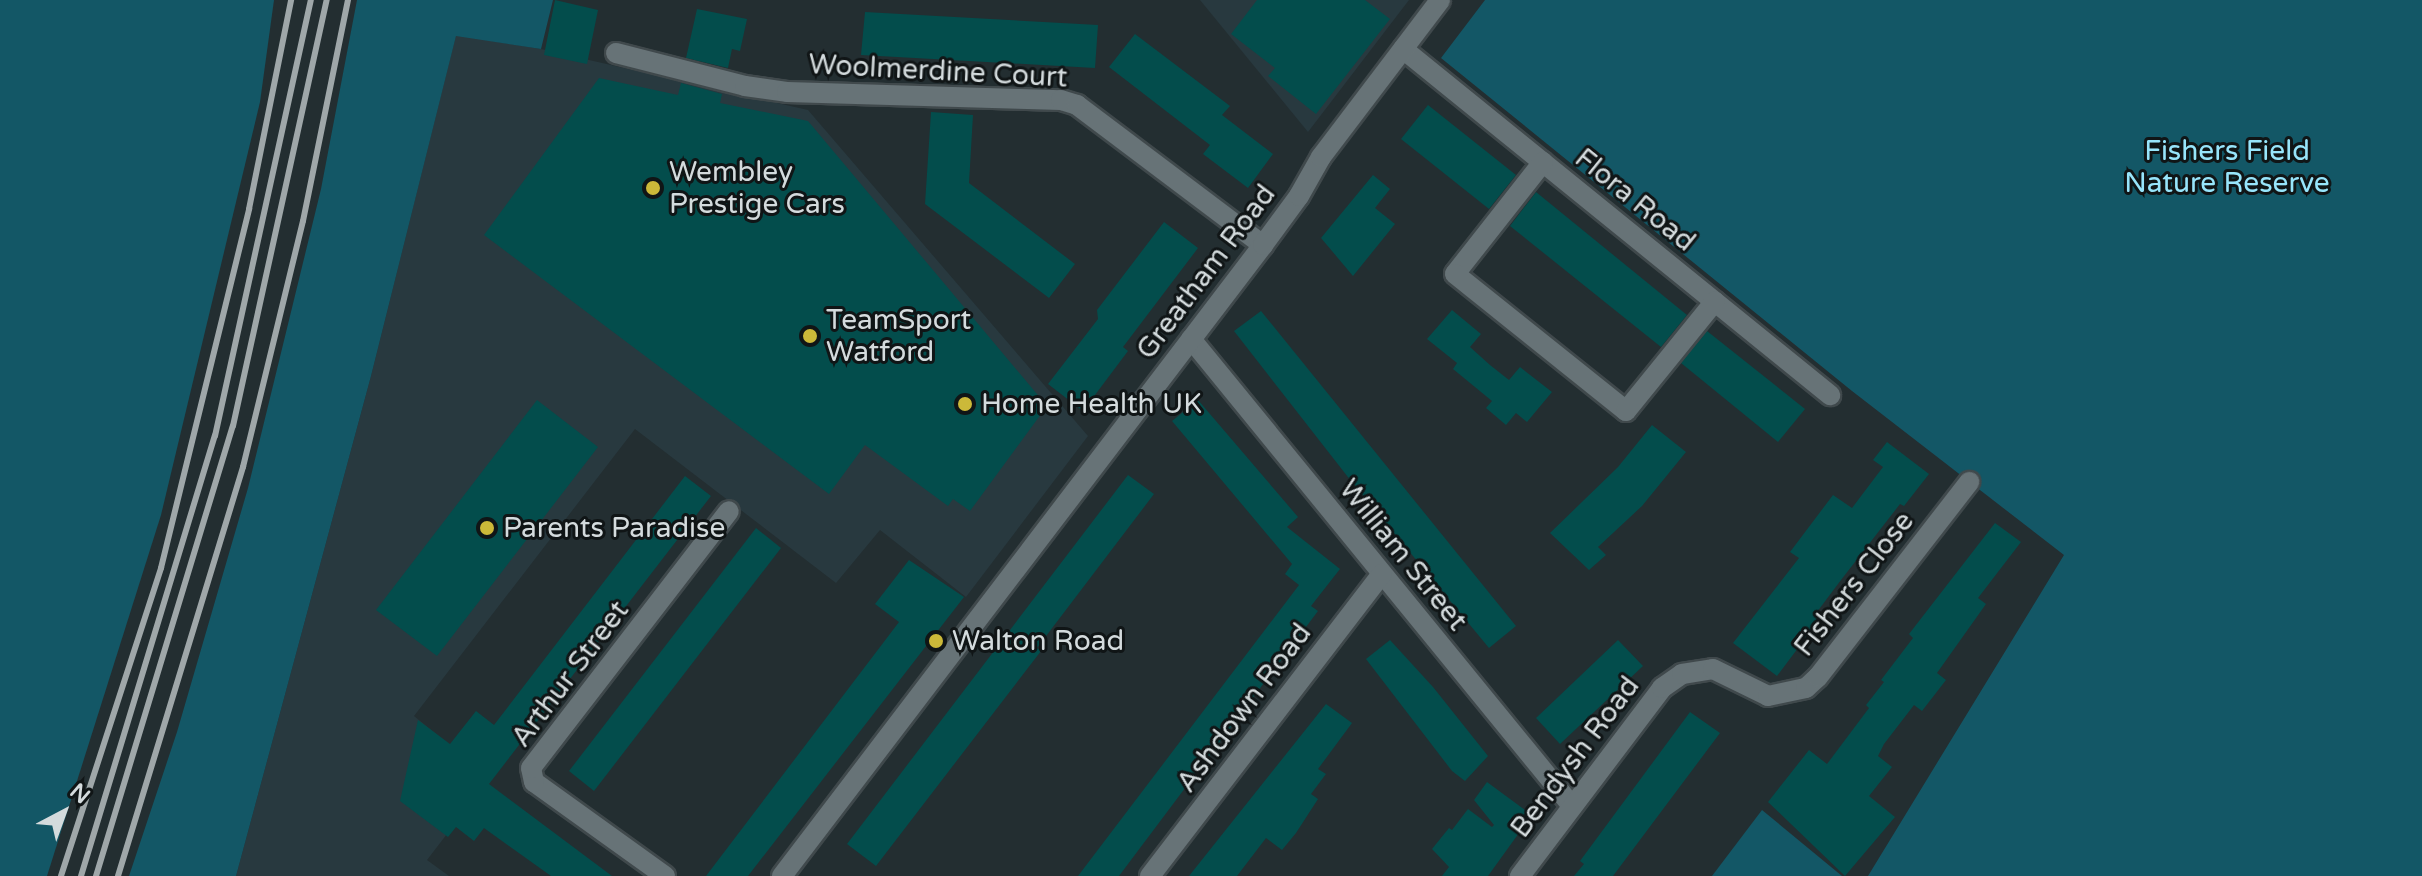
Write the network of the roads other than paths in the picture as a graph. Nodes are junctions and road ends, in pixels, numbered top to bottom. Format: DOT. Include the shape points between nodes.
graph roads {
  1 [pos="1440,0"];
  2 [pos="1403,49"];
  3 [pos="616,53"];
  4 [pos="1543,162"];
  5 [pos="1263,245"];
  6 [pos="1715,301"];
  7 [pos="1191,339"];
  8 [pos="1830,395"];
  9 [pos="1969,482"];
  10 [pos="729,511"];
  11 [pos="1382,574"];
  12 [pos="1768,696"];
  13 [pos="1572,806"];
  14 [pos="665,876"];
  15 [pos="782,876"];
  16 [pos="1150,876"];
  17 [pos="1520,876"];
  1 -- 2 [label="street, Greatham Road"];
  2 -- 4 [label="street, Flora Road"];
  2 -- 5 [label="street, Greatham Road"];
  3 -- 5 [label="street, Woolmerdine Court" via="787,92 1061,100 1077,105"];
  4 -- 6 [label="street, Flora Road"];
  4 -- 6 [label="street" via="1455,274 1626,411"];
  5 -- 7 [label="street, Greatham Road"];
  6 -- 8 [label="street, Flora Road"];
  7 -- 11 [label="street, William Street"];
  7 -- 15 [label="street, Greatham Road"];
  9 -- 12 [label="street, Fishers Close" via="1818,677 1806,688"];
  10 -- 14 [label="street, Arthur Street" via="531,768 534,782"];
  11 -- 13 [label="street, William Street"];
  11 -- 16 [label="street, Ashdown Road"];
  12 -- 13 [label="street, Bendysh Road" via="1713,669 1682,674 1662,688"];
  13 -- 17 [label="street, Bendysh Road"];
}
